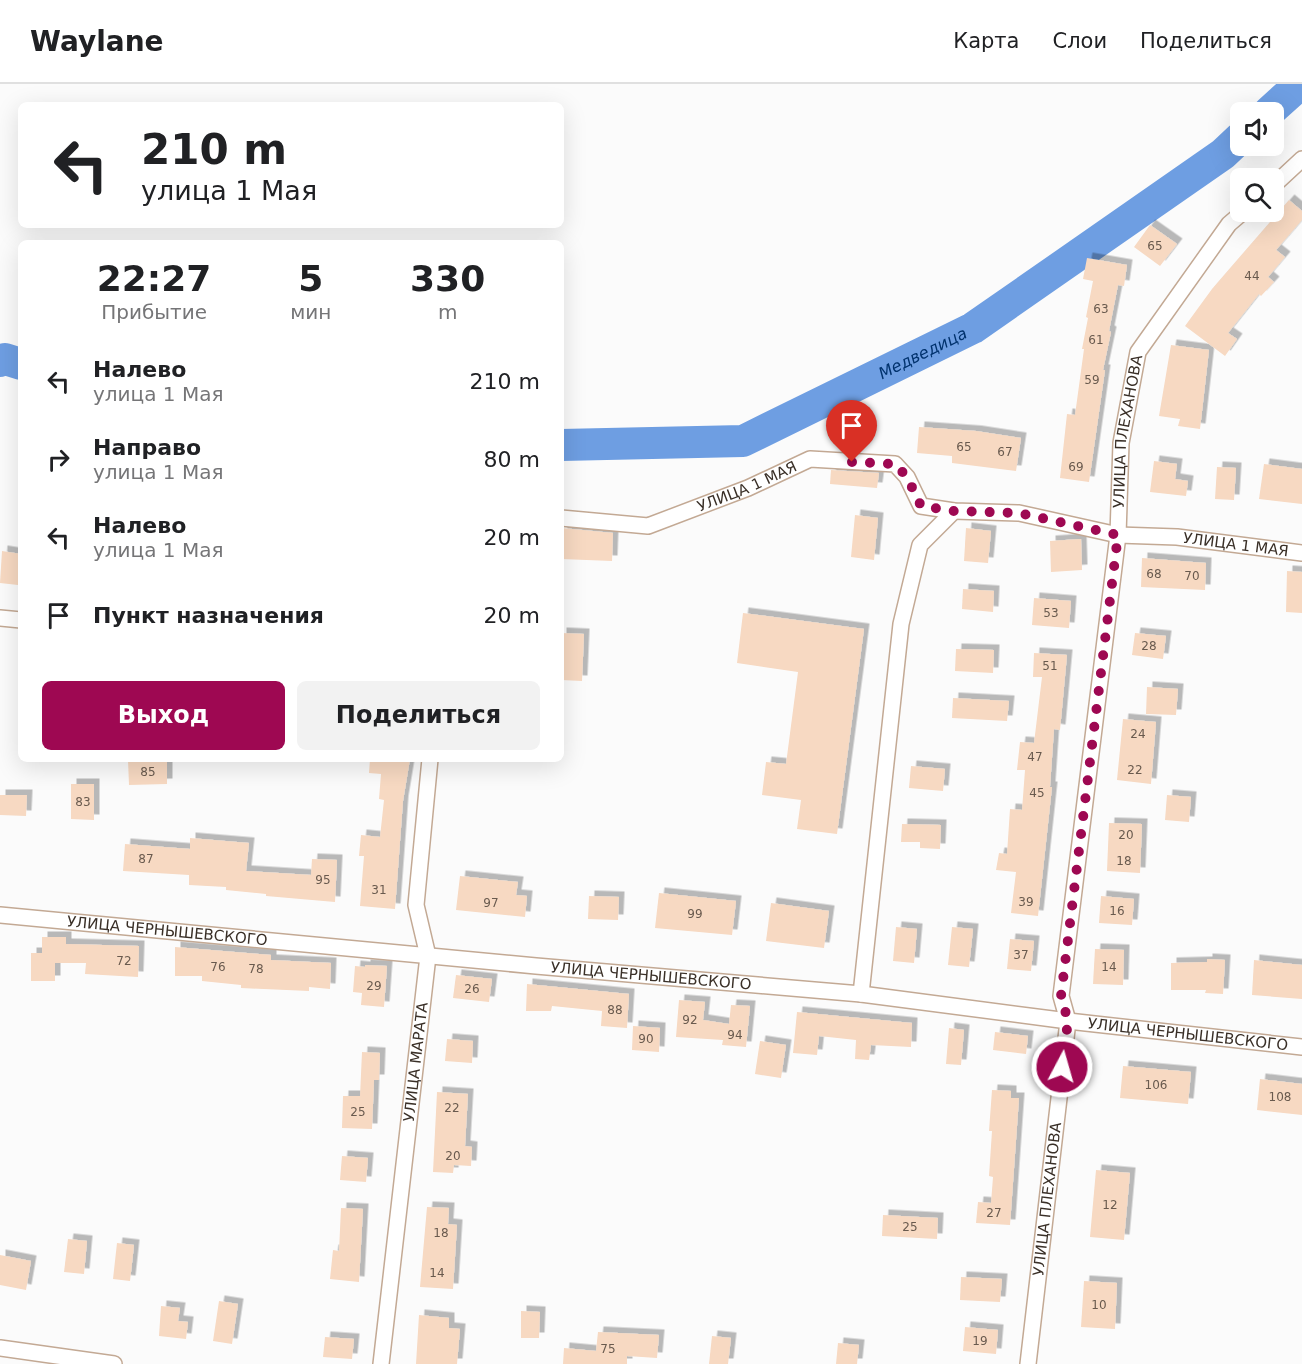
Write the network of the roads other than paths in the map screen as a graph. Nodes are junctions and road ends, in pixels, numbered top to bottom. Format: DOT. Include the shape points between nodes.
graph roads {
  1 [pos="1302,159"];
  2 [pos="1284,176"];
  3 [pos="1231,222"];
  4 [pos="954,511"];
  5 [pos="564,518"];
  6 [pos="1118,535"];
  7 [pos="1302,553"];
  8 [pos="0,618"];
  9 [pos="18,620"];
  10 [pos="430,762"];
  11 [pos="0,915"];
  12 [pos="428,956"];
  13 [pos="861,994"];
  14 [pos="1068,1021"];
  15 [pos="1302,1047"];
  16 [pos="0,1348"];
  17 [pos="114,1364"];
  18 [pos="381,1364"];
  19 [pos="1028,1364"];
  1 -- 2 [label="street"];
  3 -- 6 [label="street, УЛИЦА ПЛЕХАНОВА" via="1138,352 1121,443"];
  4 -- 5 [label="street, УЛИЦА 1 МАЯ" via="921,506 907,477 895,464 810,459 748,488 648,526"];
  4 -- 6 [label="street, УЛИЦА 1 МАЯ" via="1019,513"];
  4 -- 13 [label="street" via="920,545 901,624"];
  6 -- 7 [label="street, УЛИЦА 1 МАЯ" via="1177,537"];
  6 -- 14 [label="street, УЛИЦА ПЛЕХАНОВА" via="1061,996"];
  8 -- 9 [label="street"];
  10 -- 12 [label="street, УЛИЦА МАРАТА" via="416,905"];
  11 -- 12 [label="street, УЛИЦА ЧЕРНЫШЕВСКОГО"];
  12 -- 13 [label="street, УЛИЦА ЧЕРНЫШЕВСКОГО"];
  12 -- 18 [label="street, УЛИЦА МАРАТА"];
  13 -- 14 [label="street, УЛИЦА ЧЕРНЫШЕВСКОГО"];
  14 -- 15 [label="street, УЛИЦА ЧЕРНЫШЕВСКОГО"];
  14 -- 19 [label="street, УЛИЦА ПЛЕХАНОВА"];
  16 -- 17 [label="street"];
}
